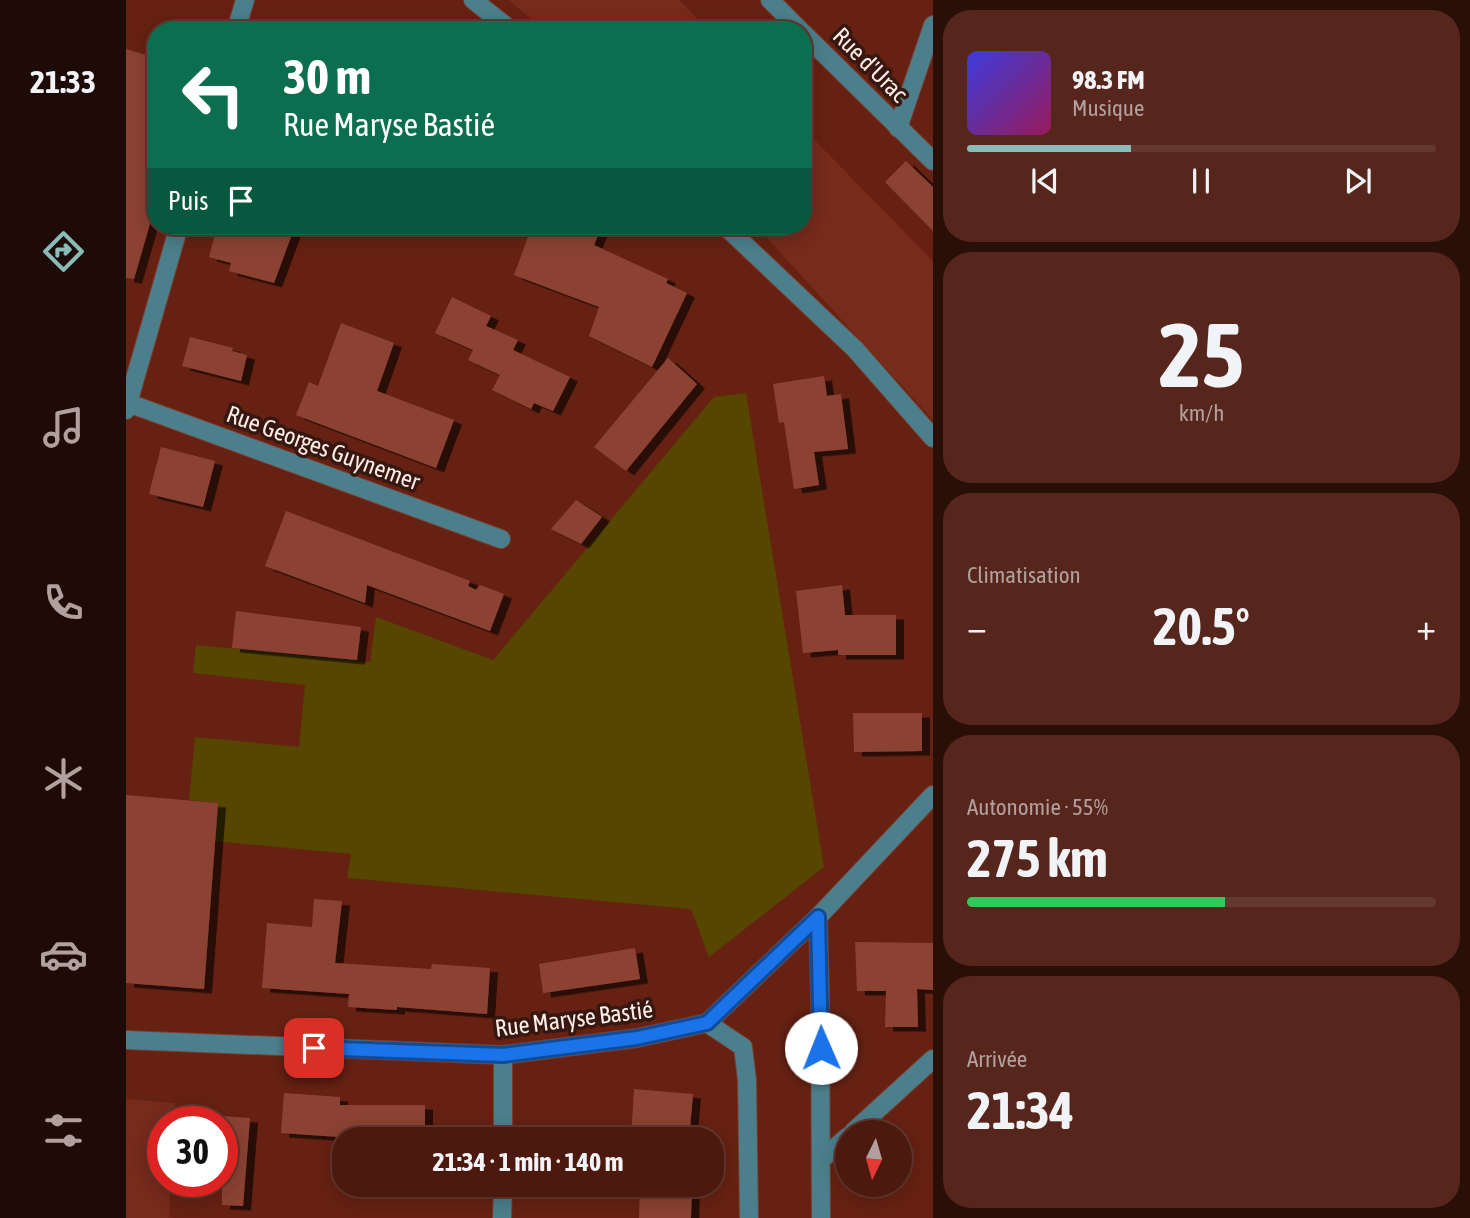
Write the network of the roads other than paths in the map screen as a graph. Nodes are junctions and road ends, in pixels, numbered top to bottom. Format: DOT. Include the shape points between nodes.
graph roads {
  1 [pos="245,0"];
  2 [pos="473,0"];
  3 [pos="770,0"];
  4 [pos="239,21"];
  5 [pos="500,21"];
  6 [pos="792,21"];
  7 [pos="933,25"];
  8 [pos="812,41"];
  9 [pos="898,128"];
  10 [pos="933,161"];
  11 [pos="176,235"];
  12 [pos="735,235"];
  13 [pos="134,352"];
  14 [pos="127,406"];
  15 [pos="933,438"];
  16 [pos="501,538"];
  17 [pos="933,795"];
  18 [pos="818,917"];
  19 [pos="707,1023"];
  20 [pos="126,1040"];
  21 [pos="503,1055"];
  22 [pos="933,1059"];
  23 [pos="866,1120"];
  24 [pos="503,1127"];
  25 [pos="835,1148"];
  26 [pos="822,1159"];
  27 [pos="503,1197"];
  28 [pos="502,1218"];
  29 [pos="749,1218"];
  30 [pos="821,1218"];
  1 -- 4 [label="street"];
  2 -- 5 [label="street"];
  3 -- 6 [label="street, Rue d'Urac"];
  7 -- 9 [label="street"];
  8 -- 9 [label="street, Rue d'Urac"];
  9 -- 10 [label="street, Rue d'Urac"];
  11 -- 13 [label="street"];
  12 -- 15 [label="street" via="855,349"];
  13 -- 14 [label="street"];
  14 -- 16 [label="street, Rue Georges Guynemer"];
  17 -- 18 [label="street"];
  18 -- 19 [label="street"];
  18 -- 26 [label="street"];
  19 -- 21 [label="street, Rue Maryse Bastié" via="637,1038"];
  19 -- 29 [label="street" via="743,1047"];
  20 -- 21 [label="street, Rue Maryse Bastié"];
  21 -- 24 [label="street"];
  22 -- 23 [label="street"];
  25 -- 26 [label="street"];
  26 -- 30 [label="street"];
  27 -- 28 [label="street"];
}
